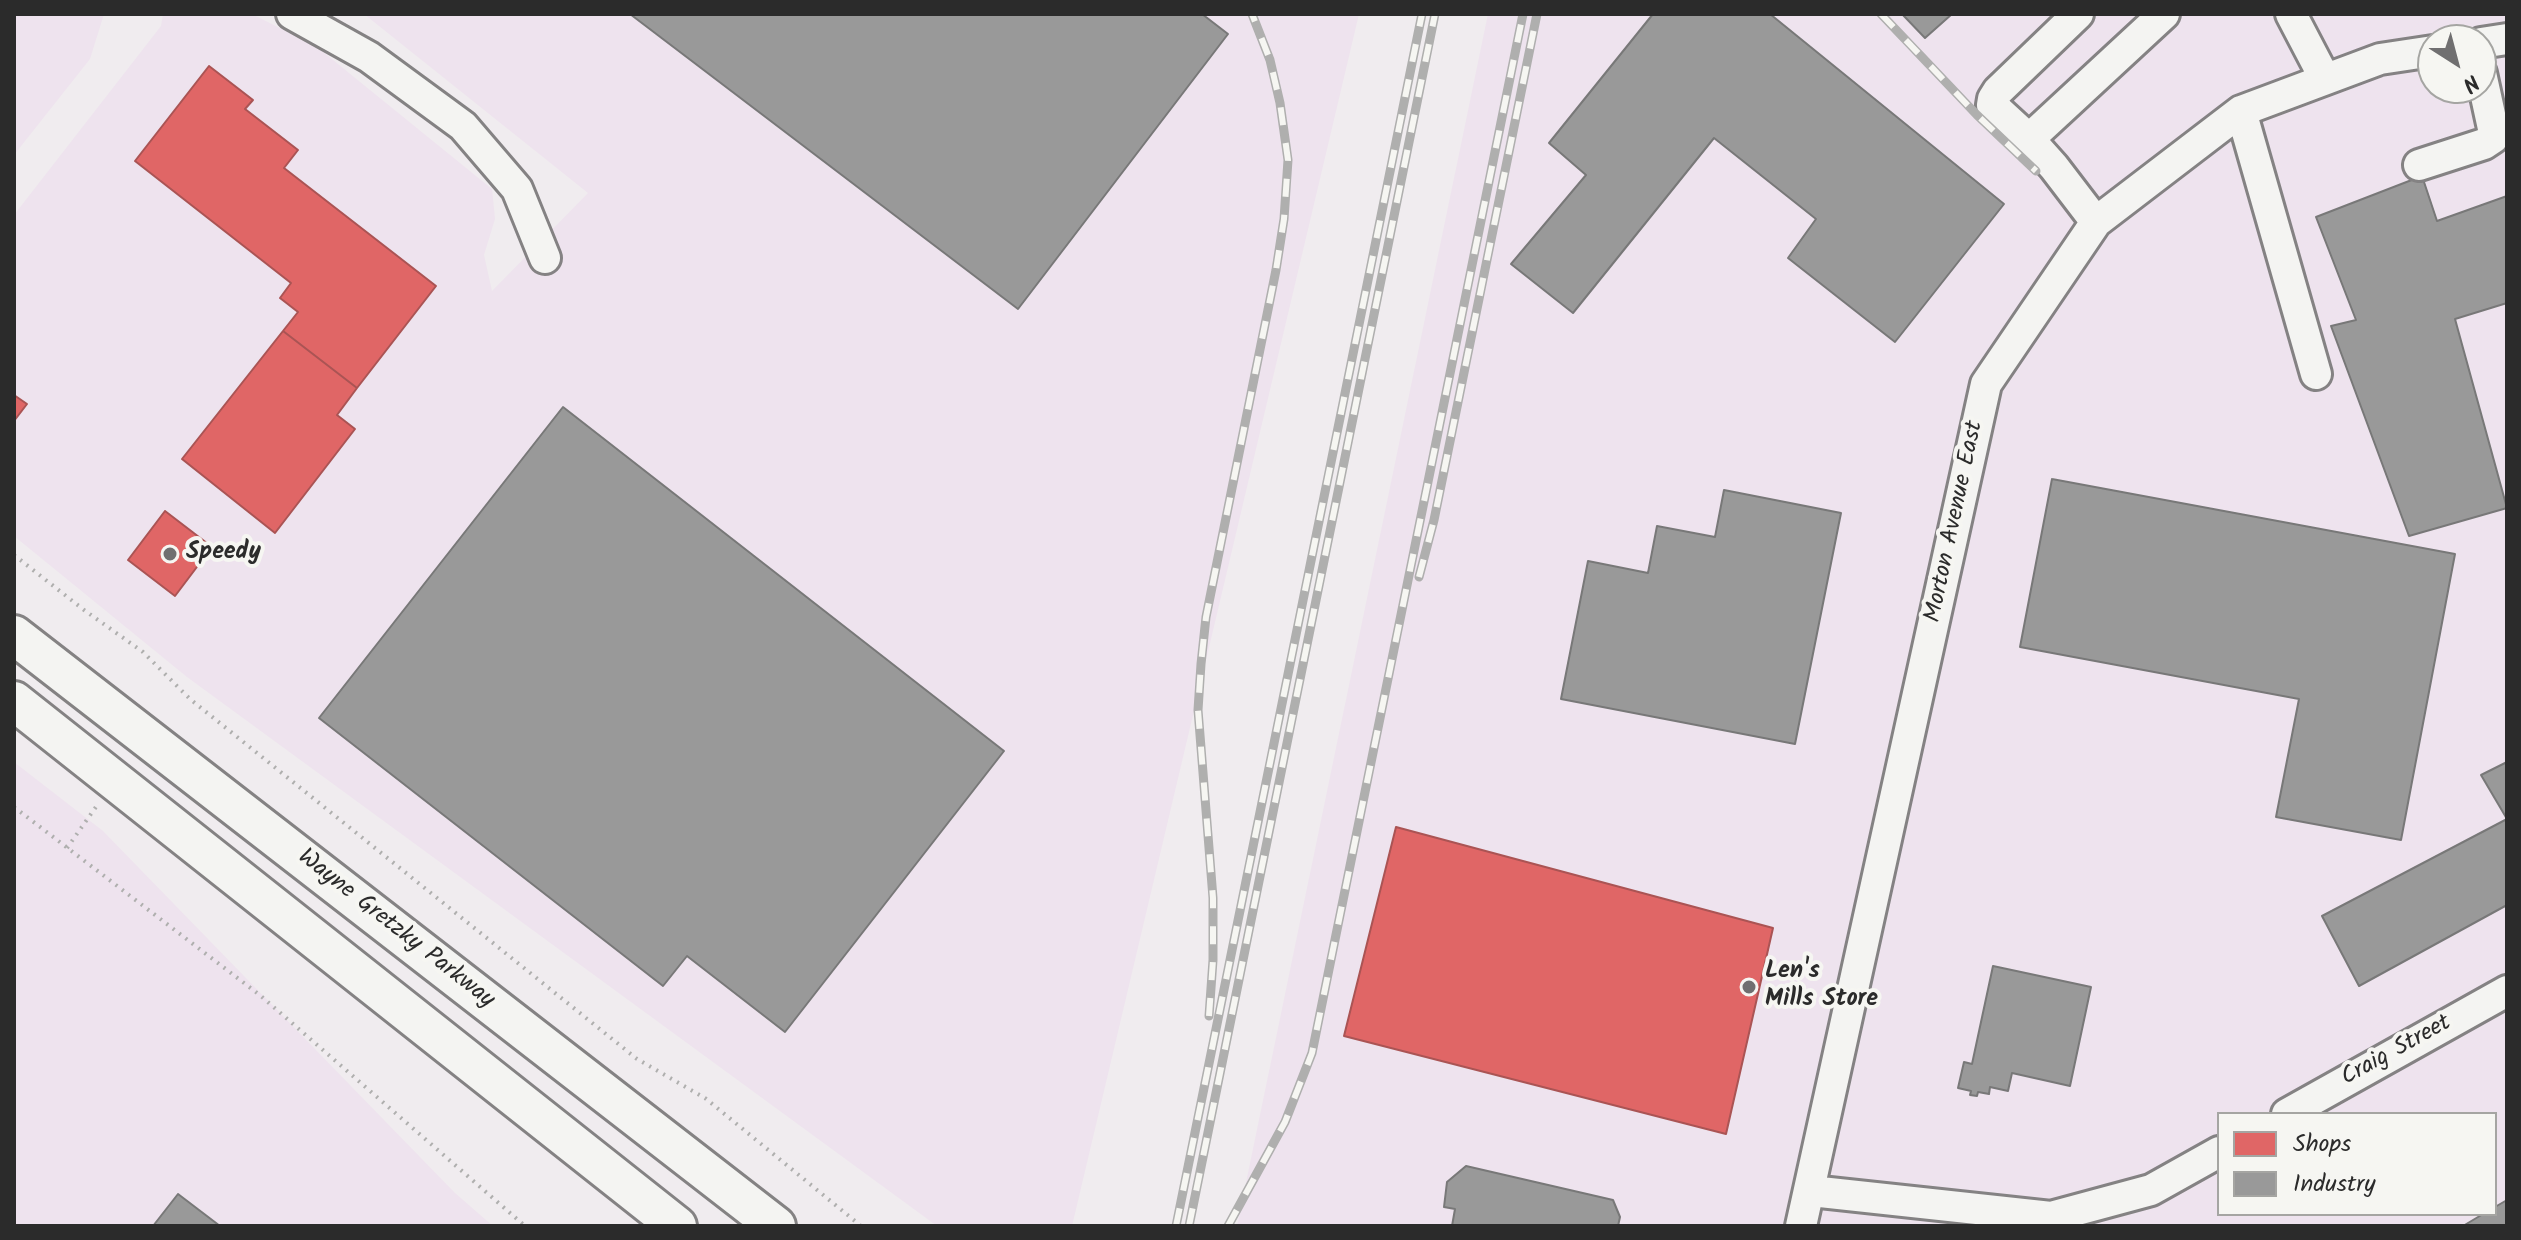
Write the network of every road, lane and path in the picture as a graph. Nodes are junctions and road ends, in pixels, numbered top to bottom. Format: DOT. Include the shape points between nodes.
graph roads {
  1 [pos="292,14"];
  2 [pos="2078,14"];
  3 [pos="2164,14"];
  4 [pos="2291,14"];
  5 [pos="2417,53"];
  6 [pos="2325,79"];
  7 [pos="2488,104"];
  8 [pos="2241,111"];
  9 [pos="2029,139"];
  10 [pos="2419,165"];
  11 [pos="2096,222"];
  12 [pos="545,258"];
  13 [pos="2316,374"];
  14 [pos="14,555"];
  15 [pos="14,635"];
  16 [pos="14,701"];
  17 [pos="114,780"];
  18 [pos="14,807"];
  19 [pos="67,848"];
  20 [pos="2507,991"];
  21 [pos="2291,1112"];
  22 [pos="2217,1153"];
  23 [pos="1811,1191"];
  24 [pos="525,1226"];
  25 [pos="677,1226"];
  26 [pos="776,1226"];
  27 [pos="861,1226"];
  28 [pos="1801,1226"];
  1 -- 12 [label="street" via="369,57 463,126 517,189"];
  2 -- 9 [label="street" via="1993,99 1992,105"];
  3 -- 9 [label="street"];
  4 -- 6 [label="street"];
  5 -- 6 [label="street, Morton Avenue East" via="2380,59"];
  6 -- 8 [label="street, Morton Avenue East"];
  7 -- 10 [label="street" via="2493,138"];
  8 -- 11 [label="street, Morton Avenue East"];
  8 -- 13 [label="street"];
  9 -- 11 [label="street"];
  11 -- 23 [label="street, Morton Avenue East" via="1986,384"];
  14 -- 27 [label="path" via="143,652 190,699 637,1059 705,1098"];
  15 -- 26 [label="main road, Wayne Gretzky Parkway"];
  16 -- 17 [label="main road"];
  17 -- 19 [label="path"];
  17 -- 25 [label="main road"];
  18 -- 19 [label="path"];
  19 -- 24 [label="path" via="261,996"];
  20 -- 21 [label="street, Craig Street"];
  22 -- 23 [label="street" via="2151,1190 2051,1217"];
  23 -- 28 [label="street, Morton Avenue East"];
}
